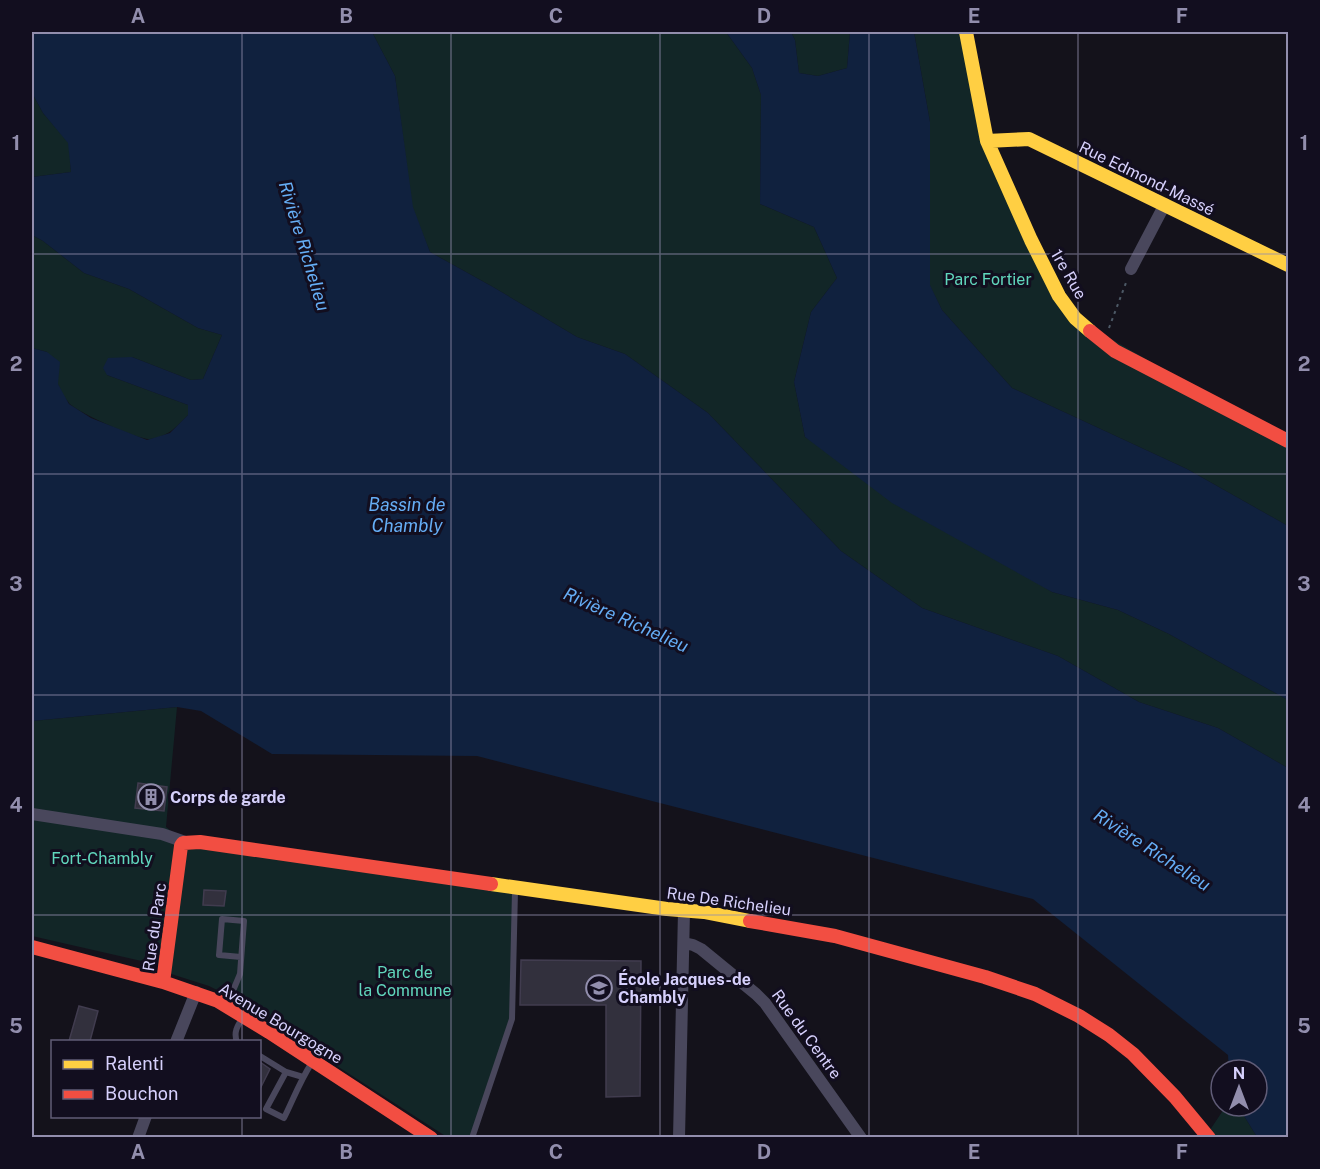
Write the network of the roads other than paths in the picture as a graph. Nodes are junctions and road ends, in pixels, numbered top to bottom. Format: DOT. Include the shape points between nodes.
graph roads {
  1 [pos="966,32"];
  2 [pos="987,141"];
  3 [pos="1165,204"];
  4 [pos="1288,265"];
  5 [pos="1131,269"];
  6 [pos="1288,441"];
  7 [pos="32,814"];
  8 [pos="185,842"];
  9 [pos="515,887"];
  10 [pos="684,911"];
  11 [pos="684,943"];
  12 [pos="32,947"];
  13 [pos="241,957"];
  14 [pos="163,982"];
  15 [pos="196,992"];
  16 [pos="227,1006"];
  17 [pos="243,1016"];
  18 [pos="176,1040"];
  19 [pos="237,1040"];
  20 [pos="261,1057"];
  21 [pos="313,1061"];
  22 [pos="286,1072"];
  23 [pos="303,1077"];
  24 [pos="145,1118"];
  25 [pos="138,1137"];
  26 [pos="431,1137"];
  27 [pos="472,1137"];
  28 [pos="679,1137"];
  29 [pos="861,1137"];
  30 [pos="1209,1137"];
  1 -- 2 [label="street, 1re Rue"];
  2 -- 3 [label="street, Rue Edmond-Massé" via="1029,139"];
  2 -- 6 [label="street, 1re Rue" via="1031,240 1059,296 1075,318 1115,351"];
  3 -- 4 [label="street, Rue Edmond-Massé"];
  3 -- 5 [label="street"];
  7 -- 8 [label="street" via="162,834"];
  8 -- 9 [label="street, Rue De Richelieu"];
  8 -- 14 [label="street, Rue du Parc" via="181,846"];
  9 -- 10 [label="street, Rue De Richelieu"];
  9 -- 27 [label="lane" via="512,1019"];
  10 -- 11 [label="street"];
  10 -- 30 [label="street, Rue De Richelieu" via="835,936 1035,994 1122,1044"];
  11 -- 28 [label="street"];
  11 -- 29 [label="street, Rue du Centre" via="701,949 762,1000"];
  12 -- 14 [label="street, Avenue Bourgogne"];
  13 -- 13 [label="lane" via="244,921 222,919 219,955"];
  13 -- 16 [label="lane" via="240,974"];
  14 -- 15 [label="street, Avenue Bourgogne"];
  15 -- 16 [label="street, Avenue Bourgogne"];
  15 -- 18 [label="street"];
  16 -- 17 [label="street, Avenue Bourgogne"];
  17 -- 19 [label="lane" via="236,1029"];
  17 -- 21 [label="street, Avenue Bourgogne"];
  20 -- 22 [label="lane"];
  21 -- 23 [label="lane"];
  21 -- 26 [label="street, Avenue Bourgogne"];
  22 -- 23 [label="lane"];
  22 -- 23 [label="lane" via="266,1109 284,1118"];
  24 -- 25 [label="street"];
}
